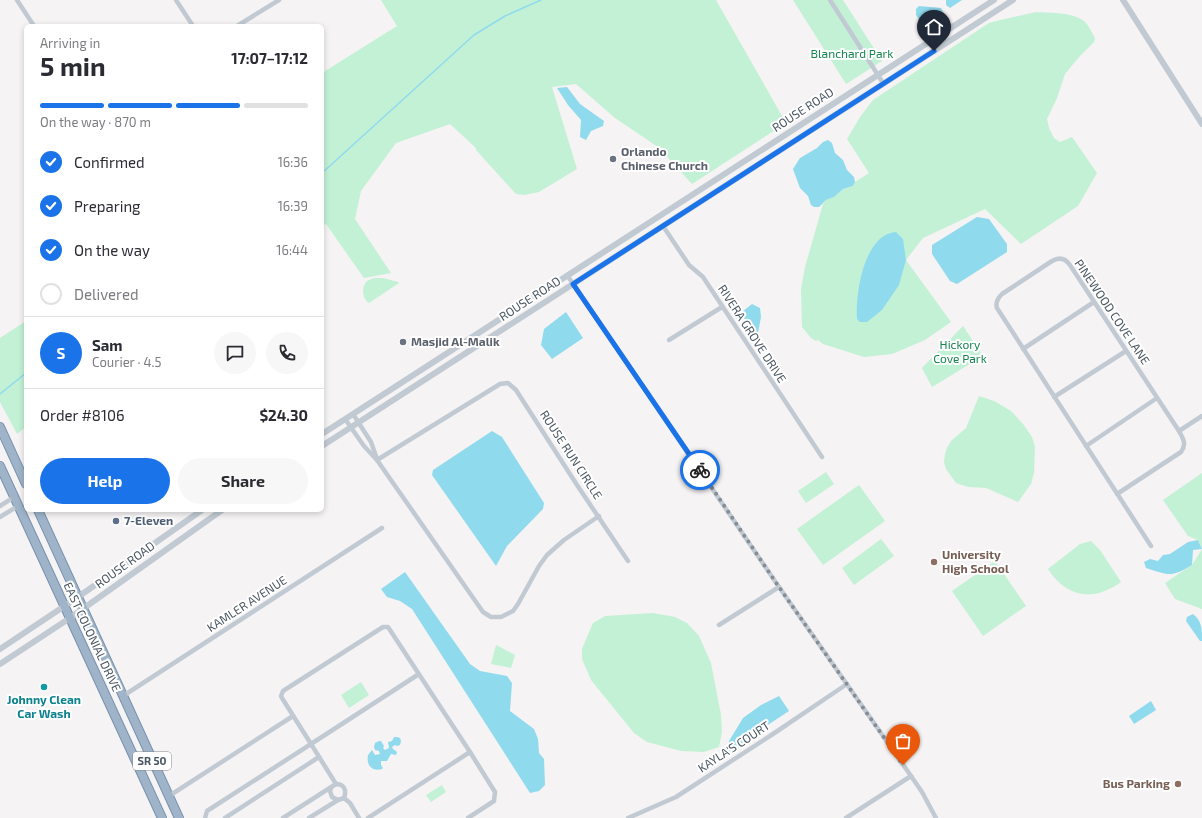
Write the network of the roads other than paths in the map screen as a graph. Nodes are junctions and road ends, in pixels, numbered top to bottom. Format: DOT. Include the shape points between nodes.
graph roads {
  1 [pos="17,0"];
  2 [pos="176,0"];
  3 [pos="279,0"];
  4 [pos="830,0"];
  5 [pos="994,0"];
  6 [pos="1013,0"];
  7 [pos="1123,0"];
  8 [pos="33,24"];
  9 [pos="192,24"];
  10 [pos="240,24"];
  11 [pos="878,75"];
  12 [pos="883,83"];
  13 [pos="1202,124"];
  14 [pos="663,226"];
  15 [pos="567,275"];
  16 [pos="573,284"];
  17 [pos="1094,302"];
  18 [pos="722,307"];
  19 [pos="669,340"];
  20 [pos="1023,349"];
  21 [pos="1126,351"];
  22 [pos="1054,397"];
  23 [pos="1157,398"];
  24 [pos="353,414"];
  25 [pos="1202,416"];
  26 [pos="345,419"];
  27 [pos="358,423"];
  28 [pos="0,427"];
  29 [pos="351,427"];
  30 [pos="1178,431"];
  31 [pos="324,433"];
  32 [pos="371,442"];
  33 [pos="324,445"];
  34 [pos="364,446"];
  35 [pos="1086,446"];
  36 [pos="822,457"];
  37 [pos="377,460"];
  38 [pos="0,466"];
  39 [pos="24,480"];
  40 [pos="1117,494"];
  41 [pos="14,497"];
  42 [pos="0,506"];
  43 [pos="18,506"];
  44 [pos="39,512"];
  45 [pos="199,512"];
  46 [pos="219,512"];
  47 [pos="599,516"];
  48 [pos="0,518"];
  49 [pos="382,528"];
  50 [pos="1151,546"];
  51 [pos="628,561"];
  52 [pos="779,587"];
  53 [pos="78,597"];
  54 [pos="64,606"];
  55 [pos="83,608"];
  56 [pos="70,618"];
  57 [pos="719,625"];
  58 [pos="0,649"];
  59 [pos="0,664"];
  60 [pos="419,674"];
  61 [pos="847,684"];
  62 [pos="123,696"];
  63 [pos="293,716"];
  64 [pos="311,744"];
  65 [pos="470,752"];
  66 [pos="319,757"];
  67 [pos="911,776"];
  68 [pos="336,784"];
  69 [pos="331,788"];
  70 [pos="169,796"];
  71 [pos="344,798"];
  72 [pos="338,800"];
  73 [pos="162,818"];
  74 [pos="179,818"];
  75 [pos="205,818"];
  76 [pos="225,818"];
  77 [pos="283,818"];
  78 [pos="309,818"];
  79 [pos="359,818"];
  80 [pos="368,818"];
  81 [pos="468,818"];
  82 [pos="628,818"];
  83 [pos="846,818"];
  84 [pos="936,818"];
  1 -- 8 [label="street"];
  2 -- 9 [label="street"];
  3 -- 10 [label="street"];
  4 -- 11 [label="street"];
  5 -- 11 [label="street, ROUSE ROAD"];
  6 -- 12 [label="street, ROUSE ROAD"];
  7 -- 13 [label="street"];
  11 -- 12 [label="street"];
  11 -- 15 [label="street, ROUSE ROAD"];
  12 -- 14 [label="street, ROUSE ROAD"];
  14 -- 16 [label="street, ROUSE ROAD"];
  14 -- 18 [label="street, RIVERA GROVE DRIVE" via="689,265 703,277"];
  15 -- 16 [label="street"];
  15 -- 24 [label="street, ROUSE ROAD"];
  16 -- 27 [label="street, ROUSE ROAD"];
  16 -- 52 [label="street"];
  17 -- 20 [label="street"];
  17 -- 20 [label="street, PINEWOOD COVE LANE" via="1064,259 1052,261 1002,294 996,302 998,312"];
  17 -- 21 [label="street, PINEWOOD COVE LANE"];
  18 -- 19 [label="street"];
  18 -- 36 [label="street, RIVERA GROVE DRIVE"];
  20 -- 22 [label="street, PINEWOOD COVE LANE"];
  21 -- 22 [label="street"];
  21 -- 23 [label="street, PINEWOOD COVE LANE"];
  22 -- 35 [label="street, PINEWOOD COVE LANE"];
  23 -- 30 [label="street, PINEWOOD COVE LANE"];
  23 -- 35 [label="street"];
  24 -- 26 [label="street, ROUSE ROAD"];
  24 -- 27 [label="street, ROUSE RUN CIRCLE"];
  25 -- 30 [label="street"];
  26 -- 29 [label="street, ROUSE RUN CIRCLE"];
  26 -- 31 [label="street, ROUSE ROAD"];
  27 -- 29 [label="street, ROUSE ROAD"];
  27 -- 32 [label="street, ROUSE RUN CIRCLE"];
  28 -- 39 [label="highway"];
  29 -- 33 [label="street, ROUSE ROAD"];
  29 -- 34 [label="street, ROUSE RUN CIRCLE"];
  30 -- 40 [label="street, PINEWOOD COVE LANE" via="1184,442 1181,452"];
  32 -- 34 [label="street"];
  32 -- 37 [label="street, ROUSE RUN CIRCLE"];
  34 -- 37 [label="street, ROUSE RUN CIRCLE"];
  35 -- 40 [label="street, PINEWOOD COVE LANE"];
  37 -- 47 [label="street, ROUSE RUN CIRCLE" via="500,384 508,384 516,390"];
  37 -- 47 [label="street, ROUSE RUN CIRCLE" via="482,612 491,617 501,617 513,611 547,555"];
  38 -- 41 [label="highway, EAST COLONIAL DRIVE / SR 50"];
  40 -- 50 [label="street, PINEWOOD COVE LANE"];
  41 -- 42 [label="street"];
  41 -- 43 [label="highway, EAST COLONIAL DRIVE / SR 50"];
  43 -- 48 [label="street"];
  43 -- 54 [label="highway, EAST COLONIAL DRIVE / SR 50"];
  44 -- 53 [label="highway, EAST COLONIAL DRIVE / SR 50"];
  45 -- 53 [label="street, ROUSE ROAD"];
  46 -- 55 [label="street, ROUSE ROAD"];
  47 -- 51 [label="street"];
  49 -- 62 [label="street, KAMLER AVENUE"];
  52 -- 57 [label="street"];
  52 -- 61 [label="street"];
  53 -- 54 [label="street, ROUSE ROAD"];
  53 -- 55 [label="highway, EAST COLONIAL DRIVE / SR 50"];
  54 -- 56 [label="highway, EAST COLONIAL DRIVE / SR 50"];
  54 -- 58 [label="street, ROUSE ROAD"];
  55 -- 56 [label="street, ROUSE ROAD"];
  55 -- 62 [label="highway, EAST COLONIAL DRIVE / SR 50"];
  56 -- 59 [label="street, ROUSE ROAD"];
  56 -- 73 [label="highway, EAST COLONIAL DRIVE / SR 50"];
  60 -- 63 [label="street" via="388,627 383,627 284,691 281,696"];
  60 -- 64 [label="street"];
  60 -- 65 [label="street"];
  61 -- 67 [label="street"];
  61 -- 82 [label="street, KAYLA'S COURT" via="676,797"];
  62 -- 70 [label="highway, EAST COLONIAL DRIVE / SR 50"];
  63 -- 64 [label="street"];
  63 -- 70 [label="street"];
  64 -- 66 [label="street"];
  64 -- 75 [label="street" via="207,811"];
  65 -- 80 [label="street"];
  65 -- 81 [label="street" via="496,796 494,801"];
  66 -- 68 [label="street"];
  66 -- 76 [label="street"];
  67 -- 83 [label="street"];
  67 -- 84 [label="street"];
  68 -- 69 [label="street"];
  68 -- 71 [label="street" via="344,787"];
  69 -- 72 [label="street" via="332,797"];
  69 -- 77 [label="street"];
  70 -- 74 [label="highway, EAST COLONIAL DRIVE / SR 50"];
  71 -- 72 [label="street"];
  71 -- 79 [label="street"];
  72 -- 78 [label="street"];
}
